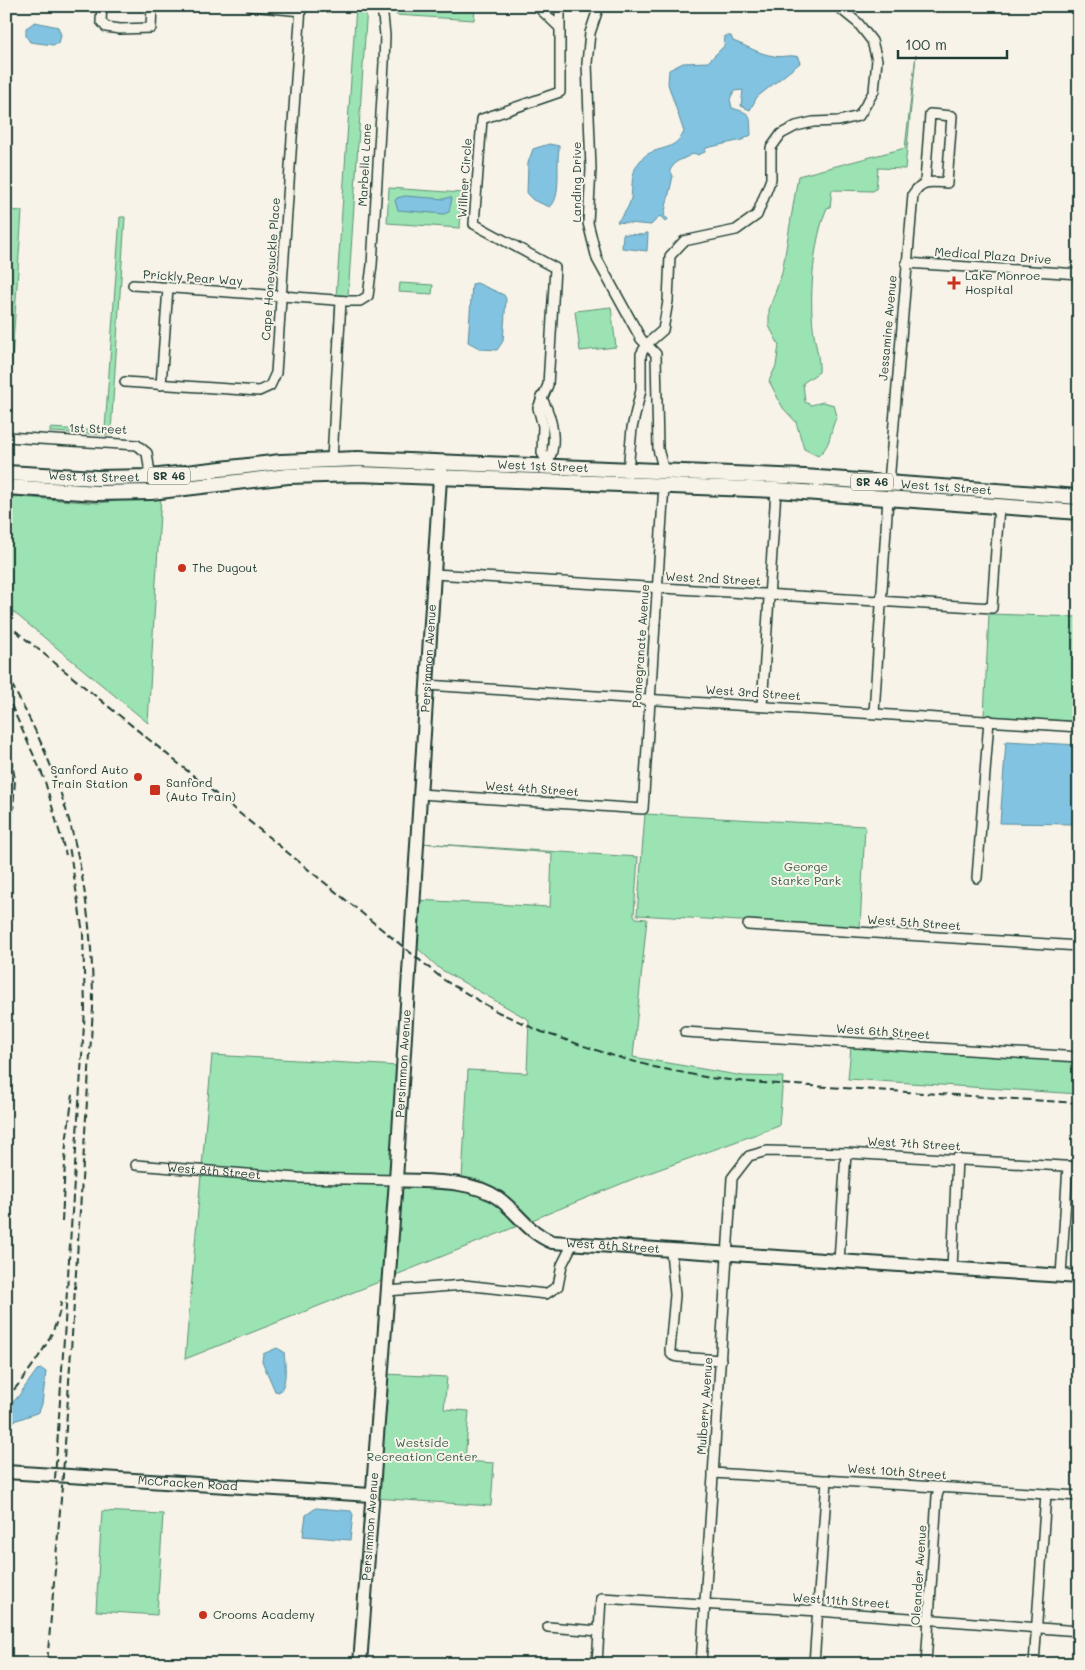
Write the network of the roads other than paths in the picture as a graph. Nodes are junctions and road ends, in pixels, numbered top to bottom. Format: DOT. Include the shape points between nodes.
graph roads {
  1 [pos="102,6"];
  2 [pos="152,6"];
  3 [pos="250,6"];
  4 [pos="382,6"];
  5 [pos="537,6"];
  6 [pos="560,6"];
  7 [pos="599,6"];
  8 [pos="837,6"];
  9 [pos="301,8"];
  10 [pos="559,27"];
  11 [pos="925,182"];
  12 [pos="906,263"];
  13 [pos="1079,274"];
  14 [pos="132,285"];
  15 [pos="168,288"];
  16 [pos="281,297"];
  17 [pos="342,301"];
  18 [pos="647,344"];
  19 [pos="125,382"];
  20 [pos="161,385"];
  21 [pos="6,437"];
  22 [pos="332,459"];
  23 [pos="441,462"];
  24 [pos="547,464"];
  25 [pos="628,470"];
  26 [pos="664,471"];
  27 [pos="700,472"];
  28 [pos="6,473"];
  29 [pos="151,477"];
  30 [pos="440,477"];
  31 [pos="889,483"];
  32 [pos="664,485"];
  33 [pos="926,486"];
  34 [pos="6,487"];
  35 [pos="776,490"];
  36 [pos="151,492"];
  37 [pos="833,494"];
  38 [pos="888,498"];
  39 [pos="1079,498"];
  40 [pos="999,506"];
  41 [pos="1079,512"];
  42 [pos="434,574"];
  43 [pos="658,588"];
  44 [pos="769,594"];
  45 [pos="881,601"];
  46 [pos="426,685"];
  47 [pos="651,699"];
  48 [pos="762,706"];
  49 [pos="874,713"];
  50 [pos="989,720"];
  51 [pos="1079,726"];
  52 [pos="420,794"];
  53 [pos="643,809"];
  54 [pos="977,878"];
  55 [pos="748,925"];
  56 [pos="1079,946"];
  57 [pos="685,1032"];
  58 [pos="1079,1058"];
  59 [pos="846,1153"];
  60 [pos="748,1156"];
  61 [pos="956,1158"];
  62 [pos="136,1165"];
  63 [pos="1068,1166"];
  64 [pos="1079,1167"];
  65 [pos="396,1180"];
  66 [pos="572,1245"];
  67 [pos="671,1251"];
  68 [pos="728,1254"];
  69 [pos="839,1262"];
  70 [pos="952,1269"];
  71 [pos="1061,1276"];
  72 [pos="1079,1277"];
  73 [pos="387,1291"];
  74 [pos="721,1360"];
  75 [pos="6,1472"];
  76 [pos="713,1474"];
  77 [pos="827,1480"];
  78 [pos="940,1488"];
  79 [pos="1046,1494"];
  80 [pos="371,1495"];
  81 [pos="1079,1496"];
  82 [pos="704,1604"];
  83 [pos="818,1611"];
  84 [pos="929,1620"];
  85 [pos="548,1627"];
  86 [pos="1037,1628"];
  87 [pos="599,1631"];
  88 [pos="1079,1631"];
  89 [pos="360,1664"];
  90 [pos="597,1664"];
  91 [pos="701,1664"];
  92 [pos="814,1664"];
  93 [pos="926,1664"];
  94 [pos="1034,1664"];
  1 -- 2 [label="street" via="101,21 106,27 142,30 151,28"];
  3 -- 9 [label="street"];
  4 -- 17 [label="street, Marbella Lane" via="385,54 370,290 364,300"];
  5 -- 10 [label="street"];
  6 -- 10 [label="street, Willner Circle"];
  7 -- 18 [label="street, Landing Drive" via="590,33 587,63 591,169 588,223 597,259 641,339"];
  8 -- 18 [label="street" via="858,23 872,41 877,60 874,91 859,116 813,122 781,134 771,148 770,179 757,215 736,230 684,242 670,256 663,330"];
  9 -- 16 [label="street, Cape Honeysuckle Place"];
  10 -- 24 [label="street, Willner Circle" via="560,92 482,119 474,224 555,268 548,385 542,398 549,410 552,430 552,452"];
  11 -- 11 [label="street, Jessamine Avenue" via="930,114 952,116 947,183"];
  11 -- 12 [label="street, Jessamine Avenue" via="919,184 913,194"];
  12 -- 13 [label="street, Medical Plaza Drive"];
  12 -- 31 [label="street, Jessamine Avenue"];
  14 -- 15 [label="street, Prickly Pear Way"];
  15 -- 16 [label="street, Prickly Pear Way"];
  15 -- 20 [label="street"];
  16 -- 17 [label="street, Prickly Pear Way"];
  16 -- 20 [label="street, Cape Honeysuckle Place" via="276,374 270,386 258,391"];
  17 -- 22 [label="street"];
  18 -- 25 [label="street" via="642,354 641,390 632,428"];
  18 -- 26 [label="street, Landing Drive" via="656,354 658,449"];
  19 -- 20 [label="street, Cape Honeysuckle Place"];
  21 -- 29 [label="street, 1st Street" via="130,443 147,453"];
  22 -- 23 [label="main road, West 1st Street / SR 46"];
  22 -- 29 [label="main road, West 1st Street / SR 46"];
  23 -- 24 [label="main road, West 1st Street / SR 46"];
  23 -- 30 [label="street, Persimmon Avenue"];
  24 -- 25 [label="main road, West 1st Street / SR 46"];
  25 -- 26 [label="main road, West 1st Street / SR 46"];
  26 -- 27 [label="main road, West 1st Street / SR 46"];
  27 -- 31 [label="main road, West 1st Street / SR 46"];
  27 -- 32 [label="main road" via="690,478 673,478"];
  28 -- 29 [label="main road, West 1st Street / SR 46"];
  29 -- 36 [label="street, 1st Street"];
  30 -- 32 [label="main road, West 1st Street / SR 46"];
  30 -- 36 [label="main road, West 1st Street / SR 46" via="310,475"];
  30 -- 42 [label="street, Persimmon Avenue"];
  31 -- 33 [label="main road, West 1st Street / SR 46"];
  31 -- 37 [label="main road" via="874,491 847,490"];
  32 -- 35 [label="main road, West 1st Street / SR 46"];
  32 -- 43 [label="street, Pomegranate Avenue"];
  33 -- 38 [label="main road" via="898,491"];
  33 -- 39 [label="main road, West 1st Street / SR 46"];
  34 -- 36 [label="main road, West 1st Street / SR 46" via="97,493"];
  35 -- 37 [label="main road, West 1st Street / SR 46"];
  35 -- 44 [label="street"];
  37 -- 38 [label="main road, West 1st Street / SR 46"];
  38 -- 40 [label="main road, West 1st Street / SR 46"];
  38 -- 45 [label="street"];
  40 -- 41 [label="main road, West 1st Street / SR 46"];
  40 -- 45 [label="street, West 2nd Street" via="992,608"];
  42 -- 43 [label="street, West 2nd Street"];
  42 -- 46 [label="street, Persimmon Avenue"];
  43 -- 44 [label="street, West 2nd Street"];
  43 -- 47 [label="street, Pomegranate Avenue"];
  44 -- 45 [label="street, West 2nd Street"];
  44 -- 48 [label="street"];
  45 -- 49 [label="street"];
  46 -- 47 [label="street, West 3rd Street"];
  46 -- 52 [label="street, Persimmon Avenue"];
  47 -- 48 [label="street, West 3rd Street"];
  47 -- 53 [label="street, Pomegranate Avenue"];
  48 -- 49 [label="street, West 3rd Street"];
  49 -- 50 [label="street, West 3rd Street"];
  50 -- 51 [label="street, West 3rd Street"];
  50 -- 54 [label="street"];
  52 -- 53 [label="street, West 4th Street"];
  52 -- 65 [label="street, Persimmon Avenue"];
  55 -- 56 [label="street, West 5th Street"];
  57 -- 58 [label="street, West 6th Street"];
  59 -- 60 [label="street, West 7th Street" via="766,1151"];
  59 -- 61 [label="street, West 7th Street"];
  59 -- 69 [label="street"];
  60 -- 68 [label="street, Mulberry Avenue" via="732,1178"];
  61 -- 63 [label="street, West 7th Street"];
  61 -- 70 [label="street"];
  62 -- 65 [label="street, West 8th Street" via="297,1178"];
  63 -- 64 [label="street, West 7th Street"];
  63 -- 71 [label="street"];
  65 -- 66 [label="street, West 8th Street" via="466,1185 488,1193 507,1205 541,1238"];
  65 -- 73 [label="street, Persimmon Avenue"];
  66 -- 67 [label="street, West 8th Street"];
  66 -- 73 [label="street" via="562,1265 558,1286 546,1294 464,1285"];
  67 -- 68 [label="street, West 8th Street"];
  67 -- 74 [label="street" via="675,1295 672,1355"];
  68 -- 69 [label="street, West 8th Street"];
  68 -- 74 [label="street, Mulberry Avenue"];
  69 -- 70 [label="street, West 8th Street"];
  70 -- 71 [label="street, West 8th Street"];
  71 -- 72 [label="street, West 8th Street"];
  73 -- 80 [label="street, Persimmon Avenue"];
  74 -- 76 [label="street, Mulberry Avenue"];
  75 -- 80 [label="street, McCracken Road"];
  76 -- 77 [label="street, West 10th Street"];
  76 -- 82 [label="street, Mulberry Avenue"];
  77 -- 78 [label="street, West 10th Street"];
  77 -- 83 [label="street"];
  78 -- 79 [label="street, West 10th Street"];
  78 -- 84 [label="street, Oleander Avenue"];
  79 -- 81 [label="street, West 10th Street"];
  79 -- 86 [label="street"];
  80 -- 89 [label="street, Persimmon Avenue"];
  82 -- 83 [label="street, West 11th Street"];
  82 -- 87 [label="street, West 11th Street" via="601,1598"];
  82 -- 91 [label="street, Mulberry Avenue"];
  83 -- 84 [label="street, West 11th Street"];
  83 -- 92 [label="street"];
  84 -- 86 [label="street, West 11th Street"];
  84 -- 93 [label="street, Oleander Avenue"];
  85 -- 87 [label="street"];
  86 -- 88 [label="street, West 11th Street"];
  86 -- 94 [label="street"];
  87 -- 90 [label="street"];
}
